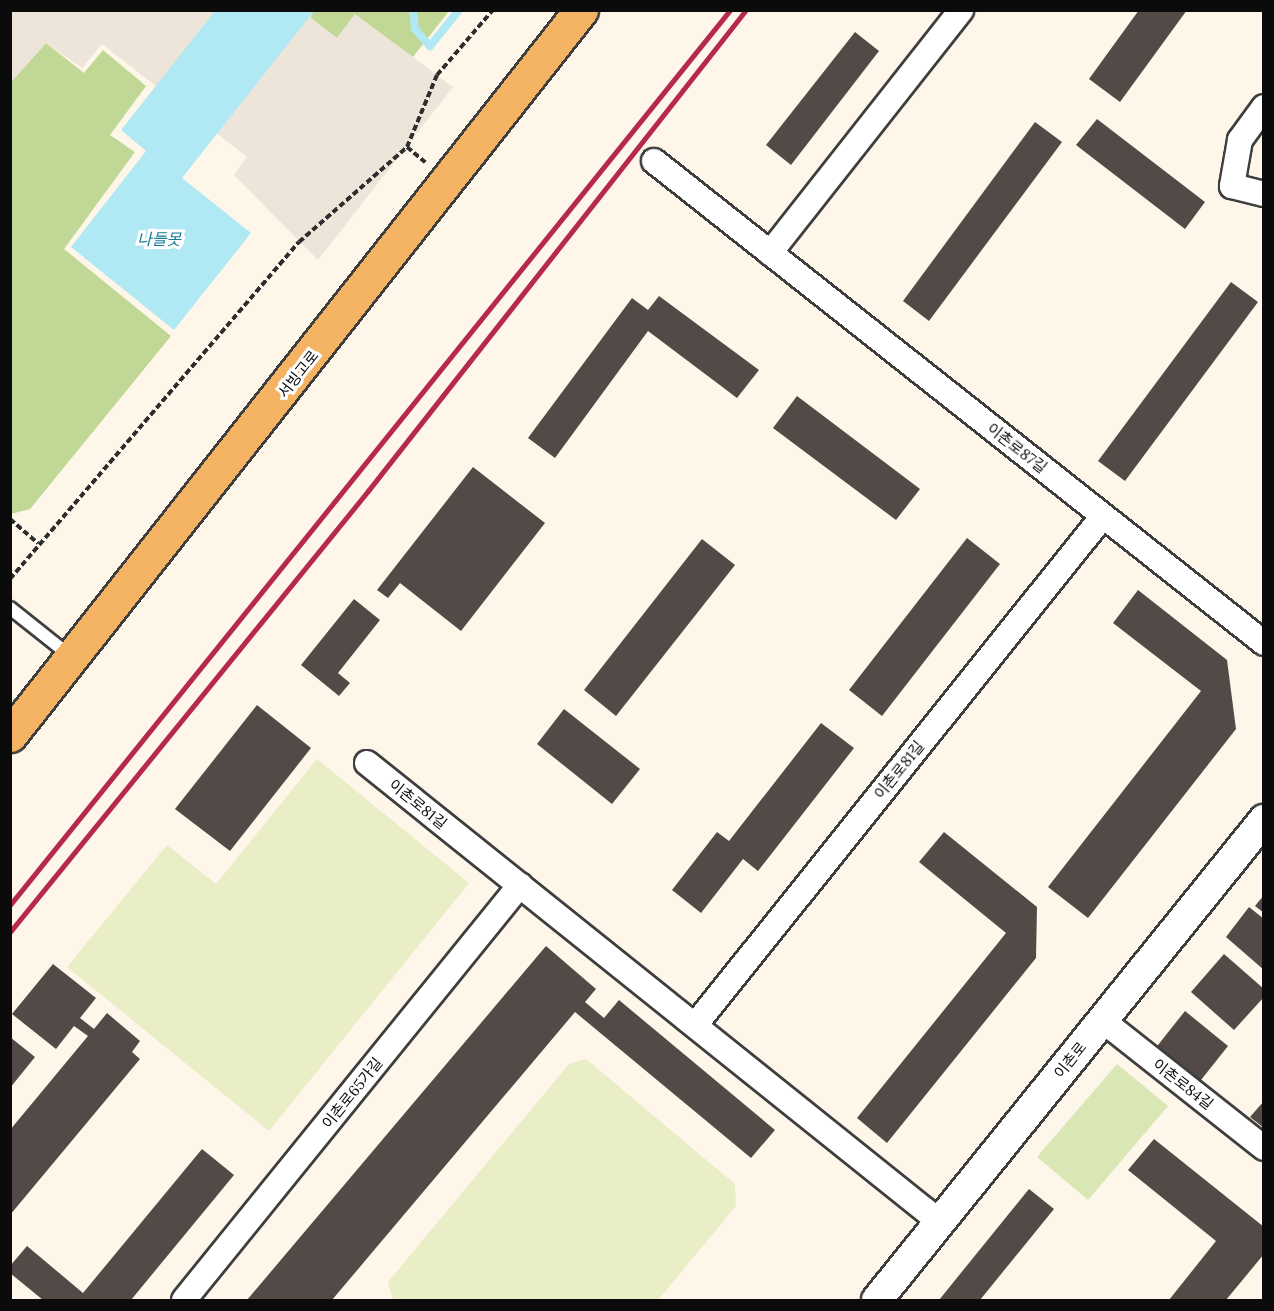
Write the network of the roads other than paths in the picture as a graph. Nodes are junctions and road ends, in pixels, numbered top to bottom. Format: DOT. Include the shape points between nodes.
graph roads {
  1 [pos="581,10"];
  2 [pos="961,10"];
  3 [pos="1263,107"];
  4 [pos="654,161"];
  5 [pos="1263,194"];
  6 [pos="770,253"];
  7 [pos="1102,516"];
  8 [pos="10,608"];
  9 [pos="1263,643"];
  10 [pos="73,658"];
  11 [pos="10,735"];
  12 [pos="366,763"];
  13 [pos="1263,820"];
  14 [pos="520,885"];
  15 [pos="1102,1020"];
  16 [pos="696,1024"];
  17 [pos="1263,1148"];
  18 [pos="940,1222"];
  19 [pos="184,1300"];
  20 [pos="877,1300"];
  1 -- 10 [label="main road, 서빙고로"];
  2 -- 6 [label="street"];
  3 -- 5 [label="street" via="1240,140 1232,186"];
  4 -- 6 [label="street, 이촌로87길"];
  6 -- 7 [label="street, 이촌로87길"];
  7 -- 9 [label="street, 이촌로87길"];
  7 -- 16 [label="street, 이촌로81길"];
  8 -- 10 [label="lane"];
  10 -- 11 [label="main road, 서빙고로"];
  12 -- 14 [label="street, 이촌로81길"];
  13 -- 15 [label="street, 이촌로"];
  14 -- 16 [label="street, 이촌로81길"];
  14 -- 19 [label="street, 이촌로65가길"];
  15 -- 17 [label="street, 이촌로84길"];
  15 -- 18 [label="street, 이촌로"];
  16 -- 18 [label="street, 이촌로81길"];
  18 -- 20 [label="street, 이촌로"];
}
